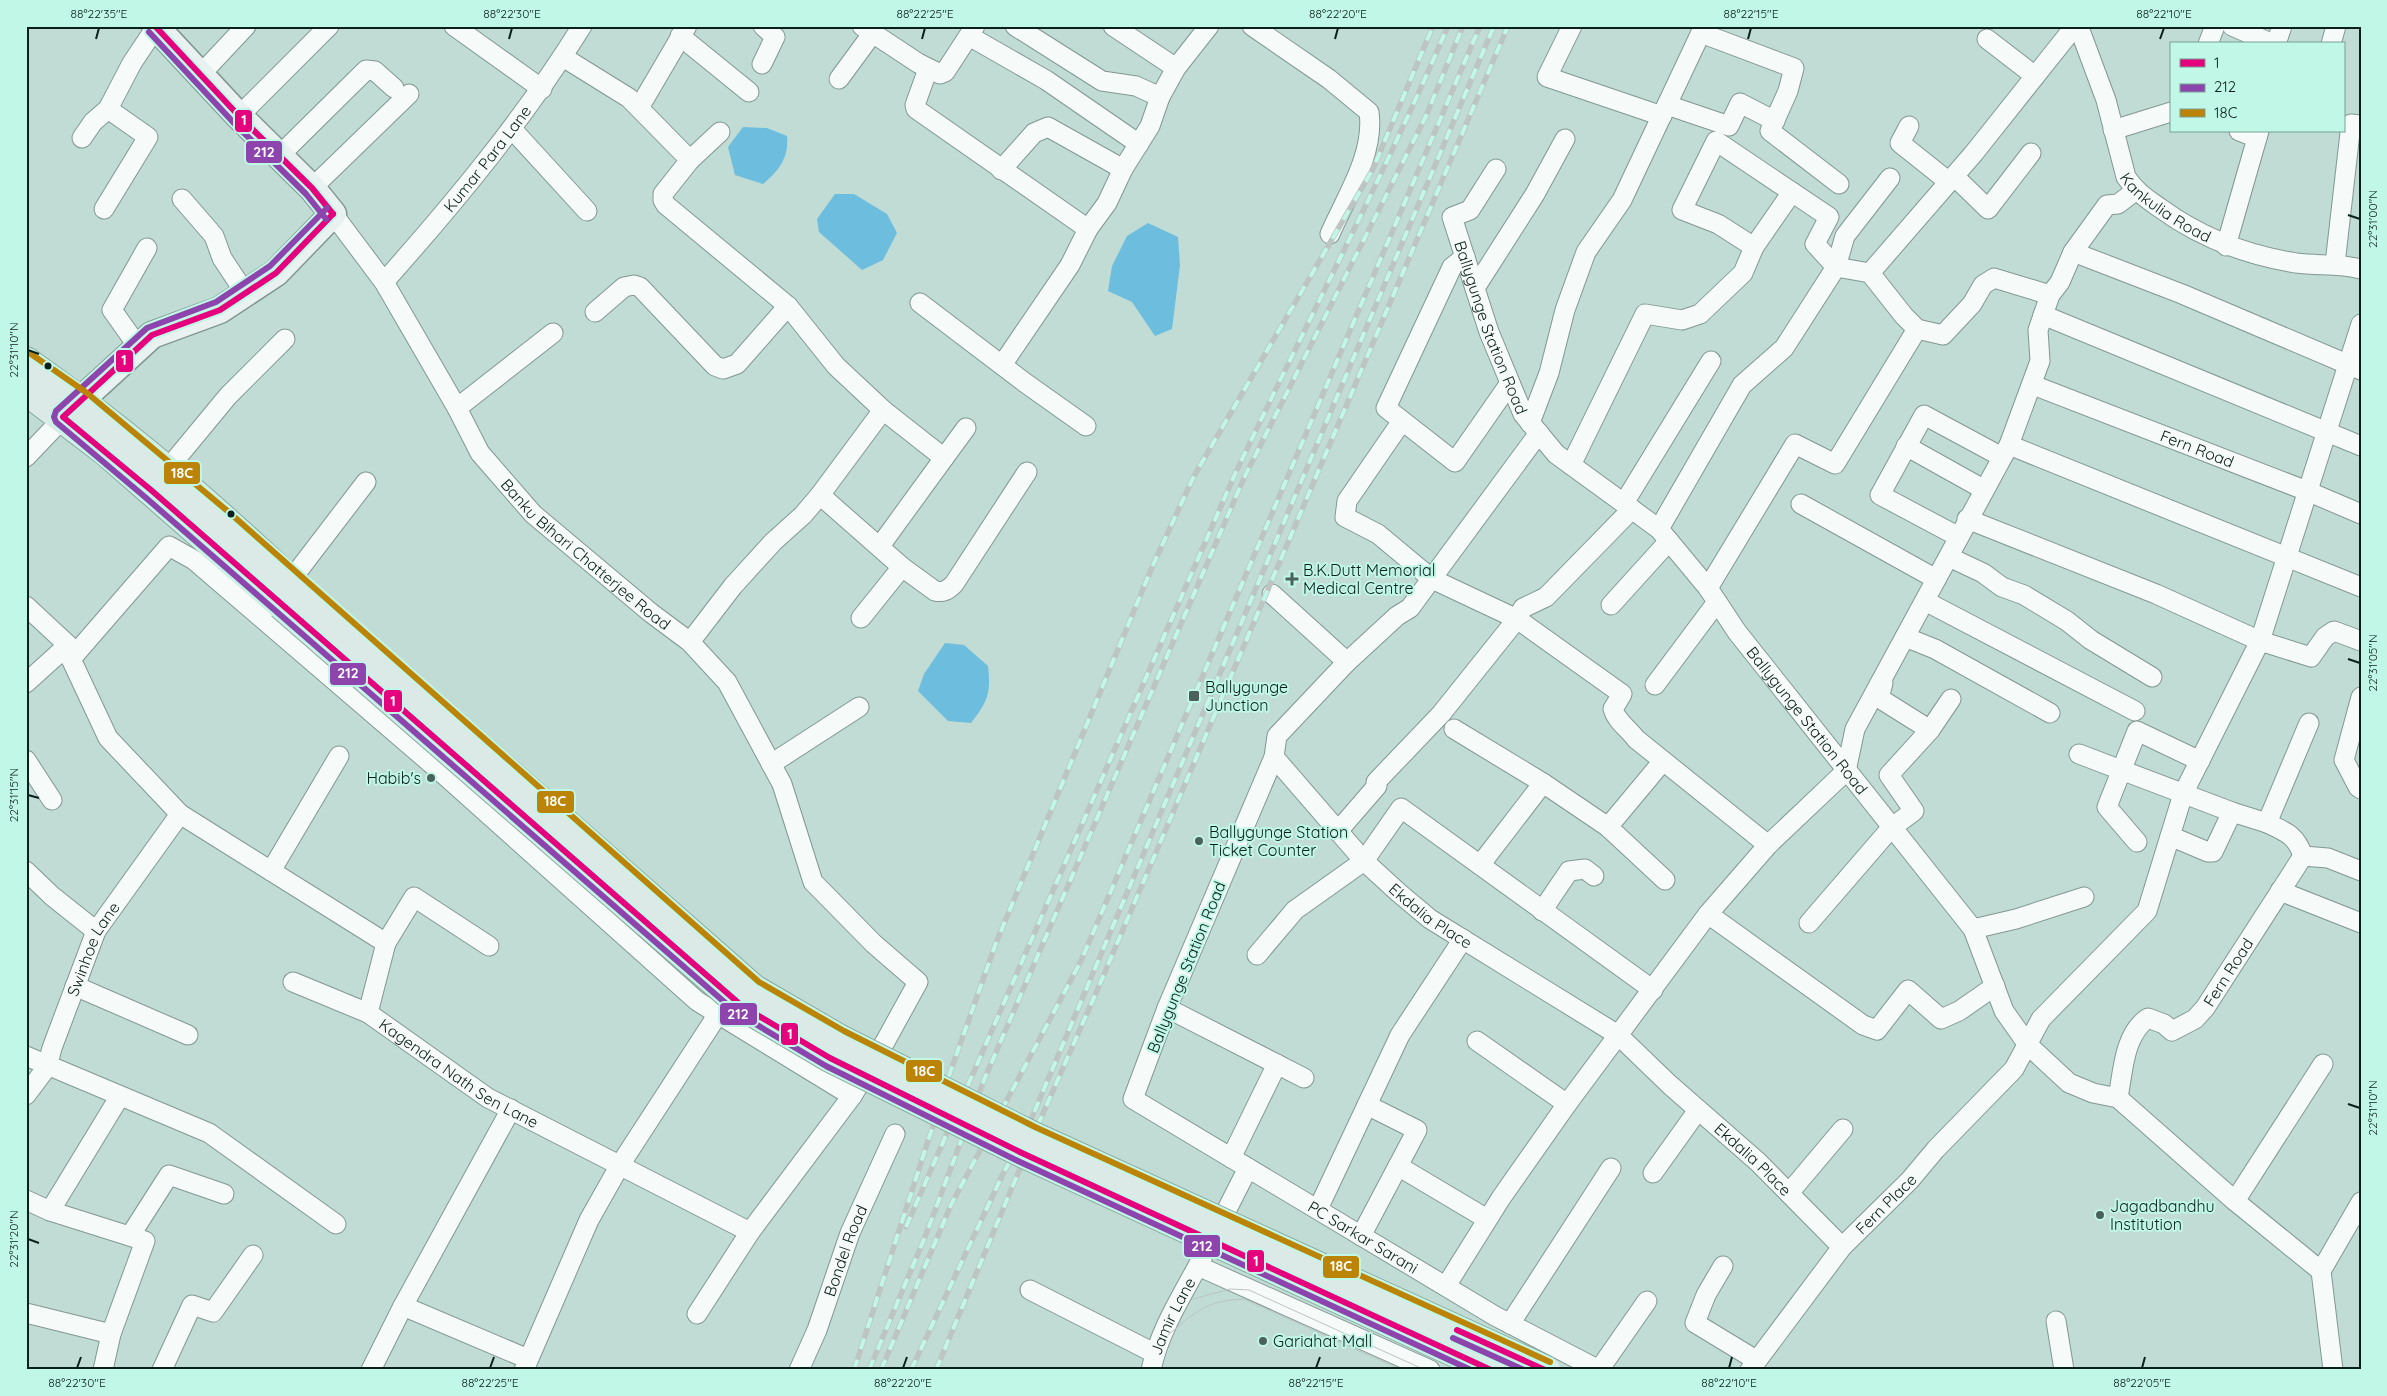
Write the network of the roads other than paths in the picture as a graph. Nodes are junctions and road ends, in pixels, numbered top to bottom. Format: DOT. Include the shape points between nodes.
graph roads {
  1 [pos="246,26"];
  2 [pos="328,26"];
  3 [pos="454,26"];
  4 [pos="582,26"];
  5 [pos="763,26"];
  6 [pos="1015,26"];
  7 [pos="1113,26"];
  8 [pos="1209,26"];
  9 [pos="1252,26"];
  10 [pos="1572,26"];
  11 [pos="2075,26"];
  12 [pos="2215,26"];
  13 [pos="2232,26"];
  14 [pos="2282,26"];
  15 [pos="2336,26"];
  16 [pos="160,28"];
  17 [pos="867,30"];
  18 [pos="1703,30"];
  19 [pos="684,31"];
  20 [pos="972,31"];
  21 [pos="1988,39"];
  22 [pos="2209,42"];
  23 [pos="2269,42"];
  24 [pos="2275,42"];
  25 [pos="2332,42"];
  26 [pos="563,57"];
  27 [pos="762,64"];
  28 [pos="1176,68"];
  29 [pos="928,69"];
  30 [pos="201,74"];
  31 [pos="2035,76"];
  32 [pos="839,79"];
  33 [pos="542,89"];
  34 [pos="749,92"];
  35 [pos="1160,97"];
  36 [pos="639,108"];
  37 [pos="108,109"];
  38 [pos="1664,110"];
  39 [pos="2170,112"];
  40 [pos="239,116"];
  41 [pos="1775,121"];
  42 [pos="2361,125"];
  43 [pos="1909,126"];
  44 [pos="512,129"];
  45 [pos="2113,130"];
  46 [pos="720,132"];
  47 [pos="2244,132"];
  48 [pos="2258,135"];
  49 [pos="82,138"];
  50 [pos="1565,139"];
  51 [pos="1139,144"];
  52 [pos="2031,153"];
  53 [pos="280,156"];
  54 [pos="690,160"];
  55 [pos="1123,169"];
  56 [pos="1001,170"];
  57 [pos="1496,170"];
  58 [pos="1890,178"];
  59 [pos="1951,179"];
  60 [pos="1839,184"];
  61 [pos="312,188"];
  62 [pos="2135,191"];
  63 [pos="1792,192"];
  64 [pos="182,199"];
  65 [pos="104,209"];
  66 [pos="586,211"];
  67 [pos="333,214"];
  68 [pos="1088,229"];
  69 [pos="1330,234"];
  70 [pos="2226,246"];
  71 [pos="1754,247"];
  72 [pos="147,248"];
  73 [pos="2073,252"];
  74 [pos="1465,257"];
  75 [pos="2335,264"];
  76 [pos="1836,267"];
  77 [pos="2361,269"];
  78 [pos="1870,273"];
  79 [pos="384,282"];
  80 [pos="1475,288"];
  81 [pos="245,293"];
  82 [pos="2050,295"];
  83 [pos="920,304"];
  84 [pos="788,306"];
  85 [pos="595,312"];
  86 [pos="2043,315"];
  87 [pos="2361,324"];
  88 [pos="1917,329"];
  89 [pos="552,333"];
  90 [pos="285,340"];
  91 [pos="139,348"];
  92 [pos="26,361"];
  93 [pos="1711,361"];
  94 [pos="1002,364"];
  95 [pos="2354,367"];
  96 [pos="1510,383"];
  97 [pos="2033,385"];
  98 [pos="26,391"];
  99 [pos="457,408"];
  100 [pos="72,409"];
  101 [pos="883,410"];
  102 [pos="1402,421"];
  103 [pos="1086,426"];
  104 [pos="966,428"];
  105 [pos="1535,428"];
  106 [pos="2326,430"];
  107 [pos="1906,446"];
  108 [pos="2361,446"];
  109 [pos="2006,451"];
  110 [pos="26,457"];
  111 [pos="944,458"];
  112 [pos="1572,465"];
  113 [pos="166,471"];
  114 [pos="1027,472"];
  115 [pos="366,482"];
  116 [pos="1983,489"];
  117 [pos="2307,491"];
  118 [pos="820,495"];
  119 [pos="1801,504"];
  120 [pos="1628,506"];
  121 [pos="2361,514"];
  122 [pos="1967,519"];
  123 [pos="1664,535"];
  124 [pos="1959,537"];
  125 [pos="880,546"];
  126 [pos="2286,557"];
  127 [pos="1949,558"];
  128 [pos="902,567"];
  129 [pos="1432,579"];
  130 [pos="1936,579"];
  131 [pos="2361,587"];
  132 [pos="290,591"];
  133 [pos="1272,594"];
  134 [pos="1713,595"];
  135 [pos="1925,601"];
  136 [pos="1611,605"];
  137 [pos="26,606"];
  138 [pos="860,618"];
  139 [pos="1517,619"];
  140 [pos="1905,637"];
  141 [pos="2260,641"];
  142 [pos="2361,641"];
  143 [pos="690,642"];
  144 [pos="69,652"];
  145 [pos="1347,662"];
  146 [pos="2152,677"];
  147 [pos="1881,682"];
  148 [pos="26,683"];
  149 [pos="1655,685"];
  150 [pos="2361,697"];
  151 [pos="1951,699"];
  152 [pos="858,707"];
  153 [pos="2135,711"];
  154 [pos="2050,713"];
  155 [pos="2309,723"];
  156 [pos="1454,729"];
  157 [pos="1930,730"];
  158 [pos="2078,754"];
  159 [pos="339,756"];
  160 [pos="1274,757"];
  161 [pos="26,760"];
  162 [pos="1663,761"];
  163 [pos="2200,761"];
  164 [pos="771,764"];
  165 [pos="2122,769"];
  166 [pos="1846,771"];
  167 [pos="1543,783"];
  168 [pos="2361,789"];
  169 [pos="2183,794"];
  170 [pos="52,800"];
  171 [pos="2232,812"];
  172 [pos="180,814"];
  173 [pos="2267,823"];
  174 [pos="1608,827"];
  175 [pos="1892,828"];
  176 [pos="1338,831"];
  177 [pos="2170,836"];
  178 [pos="2137,842"];
  179 [pos="1768,844"];
  180 [pos="2303,856"];
  181 [pos="1364,861"];
  182 [pos="1480,865"];
  183 [pos="26,871"];
  184 [pos="271,871"];
  185 [pos="2361,871"];
  186 [pos="1594,876"];
  187 [pos="1665,880"];
  188 [pos="2280,890"];
  189 [pos="2084,897"];
  190 [pos="1542,910"];
  191 [pos="1708,914"];
  192 [pos="2361,923"];
  193 [pos="1810,924"];
  194 [pos="1973,929"];
  195 [pos="96,931"];
  196 [pos="1463,939"];
  197 [pos="386,942"];
  198 [pos="490,946"];
  199 [pos="1257,955"];
  200 [pos="293,982"];
  201 [pos="75,986"];
  202 [pos="1995,986"];
  203 [pos="1653,990"];
  204 [pos="1167,1008"];
  205 [pos="368,1013"];
  206 [pos="718,1014"];
  207 [pos="188,1035"];
  208 [pos="1618,1035"];
  209 [pos="1477,1041"];
  210 [pos="2028,1044"];
  211 [pos="26,1056"];
  212 [pos="1277,1064"];
  213 [pos="2322,1064"];
  214 [pos="47,1067"];
  215 [pos="1304,1078"];
  216 [pos="26,1095"];
  217 [pos="120,1096"];
  218 [pos="852,1096"];
  219 [pos="2118,1098"];
  220 [pos="1132,1099"];
  221 [pos="1367,1104"];
  222 [pos="1567,1104"];
  223 [pos="511,1109"];
  224 [pos="1698,1110"];
  225 [pos="1843,1129"];
  226 [pos="895,1134"];
  227 [pos="1231,1158"];
  228 [pos="620,1165"];
  229 [pos="1398,1166"];
  230 [pos="1248,1168"];
  231 [pos="1610,1168"];
  232 [pos="1653,1173"];
  233 [pos="1789,1193"];
  234 [pos="224,1194"];
  235 [pos="26,1200"];
  236 [pos="2235,1201"];
  237 [pos="2361,1202"];
  238 [pos="1318,1209"];
  239 [pos="50,1211"];
  240 [pos="1487,1220"];
  241 [pos="336,1224"];
  242 [pos="750,1232"];
  243 [pos="130,1236"];
  244 [pos="1361,1236"];
  245 [pos="1842,1247"];
  246 [pos="253,1254"];
  247 [pos="1198,1266"];
  248 [pos="1723,1266"];
  249 [pos="2320,1271"];
  250 [pos="1446,1286"];
  251 [pos="1030,1290"];
  252 [pos="1646,1301"];
  253 [pos="403,1306"];
  254 [pos="26,1313"];
  255 [pos="697,1314"];
  256 [pos="2056,1321"];
  257 [pos="1510,1324"];
  258 [pos="111,1334"];
  259 [pos="1152,1361"];
  260 [pos="526,1364"];
  261 [pos="1753,1365"];
  262 [pos="102,1370"];
  263 [pos="162,1370"];
  264 [pos="371,1370"];
  265 [pos="799,1370"];
  266 [pos="1430,1370"];
  267 [pos="1492,1370"];
  268 [pos="1546,1370"];
  269 [pos="1599,1370"];
  270 [pos="2064,1370"];
  271 [pos="2333,1370"];
  1 -- 30 [label="street"];
  2 -- 40 [label="street"];
  3 -- 33 [label="street"];
  4 -- 26 [label="street, Kumar Para Lane"];
  5 -- 27 [label="street" via="775,37"];
  6 -- 35 [label="street" via="1102,81 1136,86"];
  7 -- 28 [label="street"];
  8 -- 28 [label="street"];
  9 -- 69 [label="street" via="1329,79 1369,112 1371,124 1365,156"];
  10 -- 38 [label="street" via="1547,77"];
  11 -- 31 [label="street"];
  11 -- 45 [label="street, Kankulia Road" via="2093,63"];
  12 -- 22 [label="street"];
  13 -- 23 [label="street"];
  14 -- 24 [label="street"];
  15 -- 25 [label="street"];
  16 -- 30 [label="main road, Banku Bihari Chatterjee Road"];
  16 -- 37 [label="street" via="132,63"];
  17 -- 29 [label="street"];
  17 -- 32 [label="street"];
  18 -- 38 [label="street"];
  18 -- 41 [label="street" via="1794,68"];
  19 -- 34 [label="street"];
  19 -- 36 [label="street"];
  20 -- 29 [label="street" via="942,74"];
  20 -- 51 [label="street"];
  21 -- 31 [label="street"];
  26 -- 33 [label="street, Kumar Para Lane"];
  26 -- 36 [label="street"];
  28 -- 35 [label="street"];
  29 -- 56 [label="street" via="914,105 916,109"];
  30 -- 40 [label="main road, Banku Bihari Chatterjee Road"];
  31 -- 59 [label="street"];
  33 -- 44 [label="street, Kumar Para Lane"];
  35 -- 51 [label="street" via="1150,126"];
  36 -- 54 [label="street"];
  37 -- 49 [label="street"];
  37 -- 65 [label="street" via="148,137"];
  38 -- 41 [label="street" via="1729,126 1740,102"];
  38 -- 105 [label="street" via="1622,200 1586,252 1565,310"];
  39 -- 45 [label="street"];
  40 -- 53 [label="main road, Banku Bihari Chatterjee Road"];
  41 -- 60 [label="street" via="1770,131"];
  42 -- 75 [label="street" via="2351,124"];
  43 -- 59 [label="street" via="1900,143"];
  44 -- 66 [label="street"];
  44 -- 79 [label="street, Kumar Para Lane"];
  45 -- 62 [label="street, Kankulia Road" via="2126,177"];
  46 -- 54 [label="street"];
  47 -- 48 [label="street"];
  48 -- 70 [label="street"];
  50 -- 80 [label="street" via="1535,194"];
  51 -- 55 [label="street"];
  52 -- 59 [label="street" via="1988,209"];
  53 -- 61 [label="main road, Banku Bihari Chatterjee Road"];
  53 -- 61 [label="street" via="366,70 375,71 402,91"];
  54 -- 84 [label="street" via="663,194 666,205"];
  55 -- 56 [label="street" via="1048,127 1034,133"];
  55 -- 68 [label="street" via="1107,203"];
  56 -- 68 [label="street"];
  57 -- 74 [label="street, Ballygunge Station Road" via="1470,210 1452,217"];
  58 -- 76 [label="street" via="1845,236"];
  59 -- 78 [label="street"];
  61 -- 67 [label="main road, Banku Bihari Chatterjee Road"];
  62 -- 70 [label="street, Kankulia Road" via="2174,218"];
  62 -- 73 [label="street" via="2118,204 2107,205"];
  63 -- 71 [label="street"];
  63 -- 71 [label="street" via="1716,141 1682,210 1718,224"];
  63 -- 76 [label="street" via="1829,217 1814,244"];
  64 -- 81 [label="street" via="214,236 222,258"];
  67 -- 79 [label="street, Banku Bihari Chatterjee Road"];
  67 -- 81 [label="main road" via="276,273"];
  68 -- 94 [label="street" via="1070,264"];
  70 -- 75 [label="street, Kankulia Road" via="2297,263"];
  71 -- 112 [label="street" via="1743,273 1700,314 1682,320 1645,314"];
  72 -- 91 [label="street" via="112,310"];
  73 -- 82 [label="street" via="2060,282"];
  73 -- 95 [label="street"];
  74 -- 80 [label="street, Ballygunge Station Road"];
  74 -- 102 [label="street" via="1452,267 1386,408"];
  75 -- 77 [label="street, Kankulia Road"];
  76 -- 78 [label="street"];
  76 -- 123 [label="street" via="1784,348 1742,386"];
  78 -- 88 [label="street"];
  79 -- 99 [label="street, Banku Bihari Chatterjee Road"];
  80 -- 96 [label="street, Ballygunge Station Road"];
  81 -- 91 [label="main road" via="220,310 152,336"];
  82 -- 86 [label="street"];
  82 -- 88 [label="street" via="1994,278 1982,284 1972,304 1943,335"];
  83 -- 94 [label="street"];
  84 -- 85 [label="street" via="737,364 723,369 715,366 640,287 624,287"];
  84 -- 101 [label="street" via="836,366"];
  86 -- 97 [label="street" via="2038,330 2040,361"];
  86 -- 106 [label="street"];
  87 -- 95 [label="street, Fern Place"];
  88 -- 134 [label="street" via="1835,464 1795,444"];
  89 -- 99 [label="street"];
  90 -- 113 [label="street" via="228,396"];
  91 -- 100 [label="main road"];
  92 -- 100 [label="main road"];
  93 -- 120 [label="street"];
  94 -- 103 [label="street"];
  95 -- 106 [label="street, Fern Place"];
  96 -- 102 [label="street" via="1454,462"];
  96 -- 105 [label="street, Ballygunge Station Road" via="1523,414"];
  97 -- 109 [label="street"];
  97 -- 117 [label="street, Fern Road"];
  98 -- 100 [label="main road"];
  99 -- 143 [label="street, Banku Bihari Chatterjee Road" via="480,453 533,514"];
  100 -- 110 [label="street"];
  100 -- 113 [label="main road"];
  100 -- 132 [label="main road" via="105,451 251,577"];
  101 -- 111 [label="street"];
  101 -- 118 [label="street"];
  102 -- 129 [label="street" via="1347,500 1345,517 1378,534"];
  104 -- 111 [label="street"];
  105 -- 112 [label="street, Ballygunge Station Road" via="1556,454"];
  105 -- 129 [label="street, Ballygunge Station Road"];
  106 -- 108 [label="street"];
  106 -- 117 [label="street, Fern Place"];
  107 -- 109 [label="street" via="1924,415"];
  107 -- 116 [label="street"];
  107 -- 124 [label="street" via="1880,495"];
  109 -- 116 [label="street"];
  109 -- 126 [label="street"];
  111 -- 125 [label="street"];
  112 -- 120 [label="street, Ballygunge Station Road"];
  113 -- 132 [label="main road"];
  114 -- 128 [label="street" via="949,589 935,591"];
  115 -- 132 [label="street"];
  116 -- 122 [label="street"];
  117 -- 121 [label="street, Fern Road"];
  117 -- 126 [label="street, Fern Place"];
  118 -- 125 [label="street"];
  118 -- 143 [label="street" via="733,586"];
  119 -- 130 [label="street"];
  120 -- 123 [label="street, Ballygunge Station Road"];
  120 -- 139 [label="street" via="1546,597 1523,608"];
  122 -- 124 [label="street"];
  122 -- 141 [label="street" via="2156,594"];
  123 -- 134 [label="street, Ballygunge Station Road"];
  123 -- 136 [label="street"];
  124 -- 127 [label="street"];
  125 -- 128 [label="street"];
  126 -- 131 [label="street"];
  126 -- 141 [label="street, Fern Place"];
  127 -- 130 [label="street"];
  127 -- 146 [label="street" via="1983,573 2002,587 2024,595"];
  128 -- 138 [label="street"];
  129 -- 139 [label="street"];
  129 -- 145 [label="street, Ballygunge Station Road" via="1410,608"];
  130 -- 135 [label="street"];
  132 -- 267 [label="main road, bridge" via="742,1006 830,1058 1014,1149"];
  132 -- 268 [label="main road, bridge" via="754,989 840,1039 1031,1135"];
  133 -- 145 [label="street"];
  134 -- 149 [label="street"];
  134 -- 166 [label="street, Ballygunge Station Road"];
  135 -- 140 [label="street"];
  135 -- 153 [label="street"];
  137 -- 144 [label="street"];
  139 -- 162 [label="street" via="1622,694 1613,710 1615,717 1648,751"];
  139 -- 176 [label="street" via="1442,714 1376,782 1378,786"];
  140 -- 147 [label="street"];
  140 -- 154 [label="street" via="1935,649"];
  141 -- 142 [label="street" via="2311,657 2325,637 2334,631"];
  141 -- 163 [label="street, Fern Place"];
  143 -- 164 [label="street, Banku Bihari Chatterjee Road" via="727,682"];
  144 -- 148 [label="street"];
  144 -- 172 [label="street" via="108,738"];
  144 -- 206 [label="street" via="169,546 177,550 194,560 441,772 697,1001"];
  145 -- 160 [label="street, Ballygunge Station Road" via="1277,736"];
  147 -- 157 [label="street" via="1879,698"];
  147 -- 166 [label="street" via="1855,729"];
  150 -- 168 [label="street" via="2344,760"];
  151 -- 157 [label="street"];
  152 -- 164 [label="street"];
  155 -- 173 [label="street"];
  156 -- 167 [label="street"];
  157 -- 175 [label="street" via="1889,775 1914,811"];
  158 -- 165 [label="street"];
  159 -- 184 [label="street"];
  160 -- 176 [label="street, Ekdalia Place"];
  160 -- 204 [label="street, Ballygunge Station Road"];
  161 -- 170 [label="street"];
  162 -- 174 [label="street"];
  162 -- 179 [label="street"];
  163 -- 165 [label="street" via="2138,731"];
  163 -- 169 [label="street, Fern Place"];
  164 -- 218 [label="street, Banku Bihari Chatterjee Road" via="782,784 814,882 874,944 918,982"];
  165 -- 169 [label="street"];
  165 -- 178 [label="street" via="2107,807"];
  166 -- 175 [label="street, Ballygunge Station Road"];
  166 -- 179 [label="street"];
  167 -- 174 [label="street"];
  167 -- 182 [label="street"];
  169 -- 171 [label="street"];
  169 -- 177 [label="street, Fern Place"];
  171 -- 173 [label="street"];
  171 -- 177 [label="street" via="2213,852"];
  172 -- 184 [label="street"];
  172 -- 195 [label="street, Swinhoe Lane"];
  173 -- 180 [label="street" via="2298,841"];
  174 -- 187 [label="street"];
  175 -- 193 [label="street"];
  175 -- 194 [label="street, Ballygunge Station Road"];
  176 -- 181 [label="street, Ekdalia Place"];
  177 -- 210 [label="street, Fern Place" via="2147,911 2041,1019"];
  179 -- 191 [label="street"];
  180 -- 185 [label="street" via="2328,858"];
  180 -- 188 [label="street, Fern Road"];
  181 -- 182 [label="street" via="1401,808"];
  181 -- 196 [label="street, Ekdalia Place" via="1430,919"];
  181 -- 199 [label="street" via="1295,910"];
  182 -- 190 [label="street"];
  183 -- 195 [label="street"];
  184 -- 197 [label="street"];
  186 -- 190 [label="street" via="1585,870 1569,871"];
  188 -- 192 [label="street"];
  188 -- 219 [label="street, Fern Road" via="2228,976 2195,1019 2172,1031 2148,1018 2138,1024 2126,1057"];
  189 -- 194 [label="street"];
  190 -- 203 [label="street"];
  191 -- 202 [label="street" via="1863,1024 1877,1030 1908,990 1941,1019 1959,1011"];
  191 -- 203 [label="street"];
  194 -- 202 [label="street, Ballygunge Station Road"];
  195 -- 201 [label="street, Swinhoe Lane"];
  196 -- 208 [label="street, Ekdalia Place"];
  196 -- 221 [label="street" via="1400,1035"];
  197 -- 198 [label="street, Kagendra Nath Sen Lane" via="414,897"];
  197 -- 205 [label="street, Kagendra Nath Sen Lane"];
  200 -- 205 [label="street"];
  201 -- 207 [label="street"];
  201 -- 214 [label="street, Swinhoe Lane"];
  202 -- 210 [label="street, Ballygunge Station Road" via="2004,1011"];
  203 -- 208 [label="street"];
  204 -- 212 [label="street"];
  204 -- 220 [label="street, Ballygunge Station Road"];
  205 -- 223 [label="street, Kagendra Nath Sen Lane" via="488,1098"];
  206 -- 218 [label="street"];
  206 -- 228 [label="street"];
  208 -- 222 [label="street"];
  208 -- 224 [label="street, Ekdalia Place"];
  209 -- 222 [label="street"];
  210 -- 219 [label="street, Ballygunge Station Road" via="2069,1083 2093,1093"];
  210 -- 245 [label="street, Fern Place" via="2014,1069"];
  211 -- 214 [label="street"];
  212 -- 215 [label="street"];
  212 -- 227 [label="street"];
  213 -- 236 [label="street"];
  214 -- 216 [label="street, Swinhoe Lane"];
  214 -- 217 [label="street"];
  217 -- 239 [label="street"];
  217 -- 241 [label="street" via="209,1133"];
  218 -- 242 [label="street"];
  219 -- 236 [label="street"];
  220 -- 227 [label="street, PC Sarkar Sarani"];
  221 -- 229 [label="street" via="1417,1130"];
  221 -- 238 [label="street"];
  222 -- 240 [label="street"];
  223 -- 228 [label="street, Kagendra Nath Sen Lane"];
  223 -- 253 [label="street"];
  224 -- 232 [label="street"];
  224 -- 233 [label="street, Ekdalia Place"];
  225 -- 233 [label="street"];
  226 -- 265 [label="street, Bondel Road" via="850,1233"];
  227 -- 230 [label="street, PC Sarkar Sarani"];
  228 -- 242 [label="street, Kagendra Nath Sen Lane"];
  228 -- 260 [label="street" via="589,1220"];
  229 -- 240 [label="street"];
  229 -- 244 [label="street"];
  230 -- 238 [label="street, PC Sarkar Sarani"];
  230 -- 247 [label="street, Jamir Lane"];
  231 -- 257 [label="street"];
  233 -- 245 [label="street, Ekdalia Place"];
  234 -- 243 [label="street" via="168,1175"];
  235 -- 239 [label="street"];
  236 -- 249 [label="street"];
  237 -- 249 [label="street"];
  238 -- 244 [label="street, PC Sarkar Sarani"];
  239 -- 243 [label="street"];
  240 -- 250 [label="street"];
  242 -- 255 [label="street"];
  243 -- 258 [label="street" via="145,1241"];
  244 -- 250 [label="street, PC Sarkar Sarani"];
  245 -- 261 [label="street, Fern Place"];
  246 -- 263 [label="street" via="213,1312 192,1304"];
  247 -- 259 [label="street, Jamir Lane" via="1171,1315"];
  247 -- 266 [label="street"];
  248 -- 261 [label="street" via="1695,1323"];
  249 -- 271 [label="street"];
  250 -- 257 [label="street, PC Sarkar Sarani"];
  251 -- 259 [label="street"];
  252 -- 269 [label="street"];
  253 -- 260 [label="street"];
  253 -- 264 [label="street"];
  254 -- 258 [label="street"];
  256 -- 270 [label="street"];
  257 -- 269 [label="street, PC Sarkar Sarani"];
  258 -- 262 [label="street"];
}
